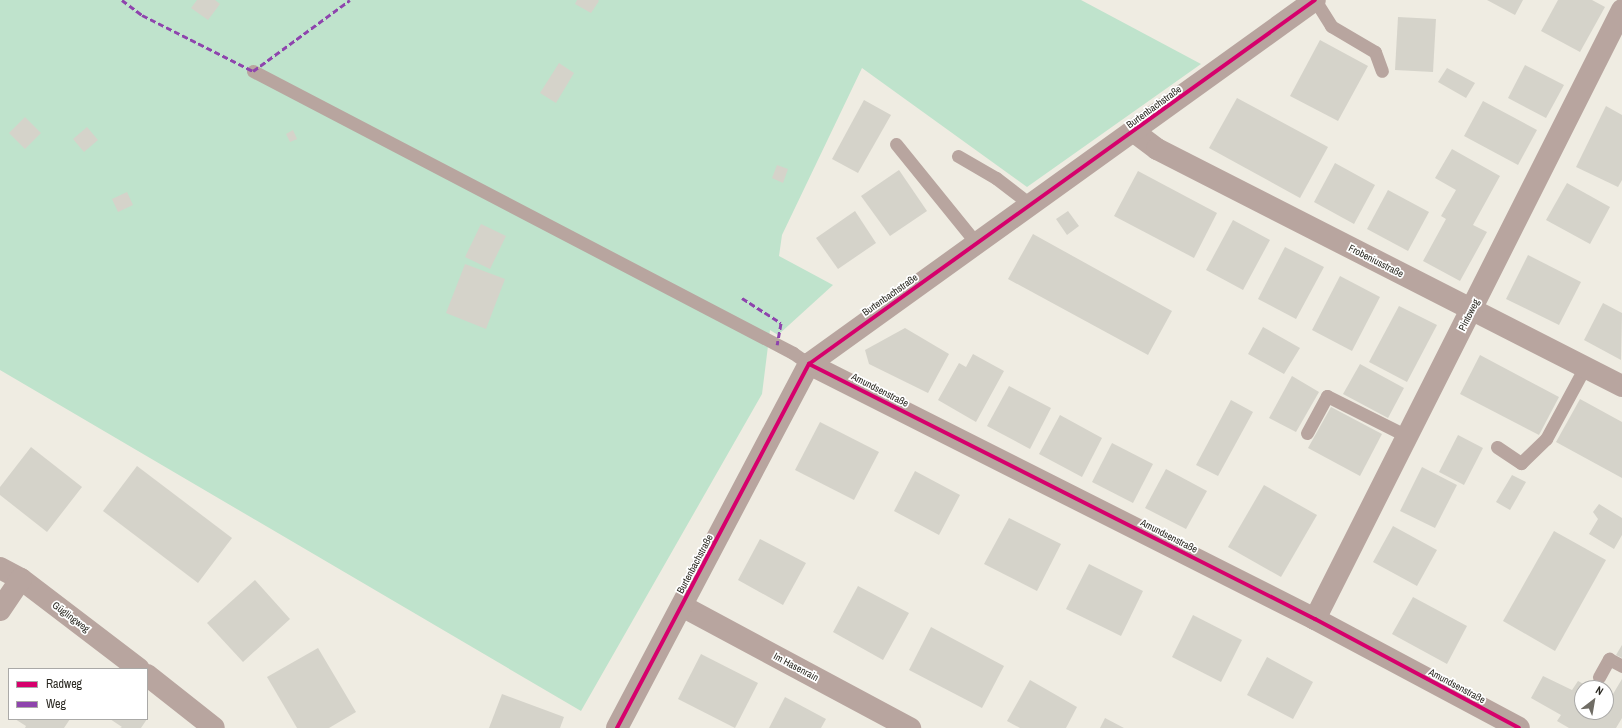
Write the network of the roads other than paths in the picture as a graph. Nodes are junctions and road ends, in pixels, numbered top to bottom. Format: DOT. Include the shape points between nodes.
graph roads {
  1 [pos="1315,0"];
  2 [pos="1622,10"];
  3 [pos="253,71"];
  4 [pos="1382,71"];
  5 [pos="1133,131"];
  6 [pos="896,144"];
  7 [pos="958,156"];
  8 [pos="1031,205"];
  9 [pos="977,244"];
  10 [pos="1472,310"];
  11 [pos="809,364"];
  12 [pos="1585,367"];
  13 [pos="1622,386"];
  14 [pos="1307,433"];
  15 [pos="1407,436"];
  16 [pos="1497,447"];
  17 [pos="0,568"];
  18 [pos="21,579"];
  19 [pos="682,606"];
  20 [pos="0,610"];
  21 [pos="1315,619"];
  22 [pos="1622,666"];
  23 [pos="138,668"];
  24 [pos="148,676"];
  25 [pos="1599,677"];
  26 [pos="214,728"];
  27 [pos="617,728"];
  28 [pos="910,728"];
  29 [pos="1519,728"];
  1 -- 4 [label="lane" via="1331,26 1375,52"];
  1 -- 5 [label="street, Burtenbachstraße"];
  2 -- 10 [label="street, Pintoweg"];
  3 -- 11 [label="lane" via="793,353"];
  5 -- 8 [label="street, Burtenbachstraße"];
  5 -- 10 [label="street, Frobeniusstraße" via="1157,149"];
  6 -- 9 [label="lane"];
  7 -- 8 [label="lane" via="996,178"];
  8 -- 9 [label="street, Burtenbachstraße"];
  9 -- 11 [label="street, Burtenbachstraße"];
  10 -- 12 [label="street, Frobeniusstraße"];
  10 -- 15 [label="street, Pintoweg"];
  11 -- 19 [label="street, Burtenbachstraße"];
  11 -- 21 [label="street, Amundsenstraße"];
  12 -- 13 [label="street, Frobeniusstraße"];
  12 -- 16 [label="lane" via="1546,439 1520,463"];
  14 -- 15 [label="lane" via="1327,396"];
  15 -- 21 [label="street, Pintoweg"];
  17 -- 18 [label="street, Güglingweg"];
  18 -- 20 [label="street"];
  18 -- 23 [label="street, Güglingweg"];
  19 -- 27 [label="street, Burtenbachstraße"];
  19 -- 28 [label="street, Im Hasenrain"];
  21 -- 29 [label="street, Amundsenstraße"];
  22 -- 25 [label="lane" via="1609,659"];
  24 -- 26 [label="street"];
}
